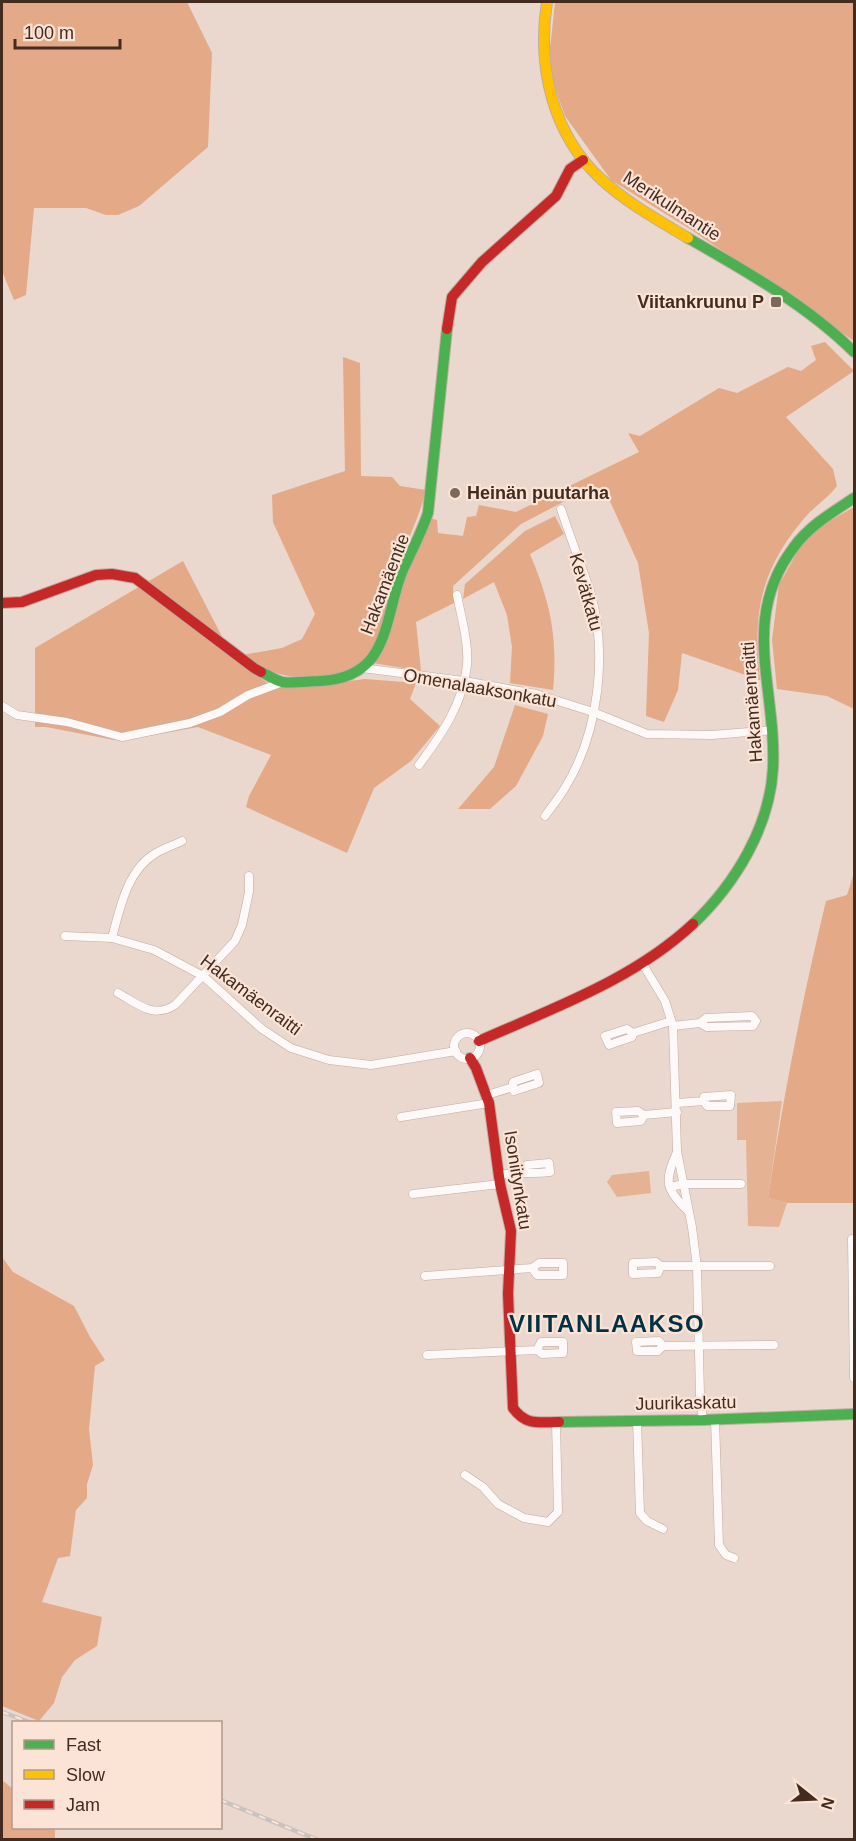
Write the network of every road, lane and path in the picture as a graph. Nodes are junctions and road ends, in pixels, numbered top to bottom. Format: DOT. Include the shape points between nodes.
graph roads {
  1 [pos="547,2"];
  2 [pos="583,160"];
  3 [pos="855,352"];
  4 [pos="855,498"];
  5 [pos="561,509"];
  6 [pos="458,596"];
  7 [pos="2,603"];
  8 [pos="362,668"];
  9 [pos="464,681"];
  10 [pos="283,682"];
  11 [pos="2,706"];
  12 [pos="593,712"];
  13 [pos="773,730"];
  14 [pos="419,765"];
  15 [pos="545,816"];
  16 [pos="182,841"];
  17 [pos="249,876"];
  18 [pos="64,936"];
  19 [pos="112,938"];
  20 [pos="642,963"];
  21 [pos="203,976"];
  22 [pos="118,993"];
  23 [pos="730,1017"];
  24 [pos="672,1023"];
  25 [pos="700,1023"];
  26 [pos="730,1026"];
  27 [pos="633,1033"];
  28 [pos="479,1041"];
  29 [pos="456,1051"];
  30 [pos="470,1058"];
  31 [pos="513,1087"];
  32 [pos="488,1099"];
  33 [pos="704,1101"];
  34 [pos="677,1107"];
  35 [pos="644,1115"];
  36 [pos="401,1117"];
  37 [pos="677,1151"];
  38 [pos="523,1171"];
  39 [pos="499,1180"];
  40 [pos="684,1184"];
  41 [pos="741,1184"];
  42 [pos="670,1187"];
  43 [pos="413,1194"];
  44 [pos="688,1211"];
  45 [pos="852,1239"];
  46 [pos="661,1266"];
  47 [pos="770,1266"];
  48 [pos="697,1267"];
  49 [pos="532,1268"];
  50 [pos="510,1269"];
  51 [pos="425,1276"];
  52 [pos="698,1345"];
  53 [pos="774,1345"];
  54 [pos="663,1346"];
  55 [pos="537,1350"];
  56 [pos="510,1351"];
  57 [pos="427,1355"];
  58 [pos="855,1378"];
  59 [pos="855,1414"];
  60 [pos="520,1418"];
  61 [pos="715,1419"];
  62 [pos="637,1420"];
  63 [pos="703,1420"];
  64 [pos="556,1422"];
  65 [pos="465,1475"];
  66 [pos="663,1529"];
  67 [pos="734,1558"];
  1 -- 2 [label="street, Merikulmantie" via="543,59 550,94 561,127"];
  2 -- 3 [label="street, Merikulmantie" via="637,207 780,293"];
  2 -- 8 [label="street, Hakamäentie" via="570,169 556,196 482,262 452,297 428,513 402,573 378,650"];
  4 -- 13 [label="street, Hakamäenraitti" via="795,545 774,583 765,612 763,645"];
  5 -- 12 [label="street, Kevätkatu" via="590,592 599,639 598,688"];
  6 -- 9 [label="street" via="467,663"];
  7 -- 10 [label="street, Hakamäentie" via="22,602 96,575 135,578 254,668"];
  8 -- 9 [label="street, Omenalaaksonkatu"];
  8 -- 10 [label="street, Hakamäentie" via="335,680"];
  9 -- 12 [label="street, Omenalaaksonkatu" via="536,694"];
  9 -- 14 [label="street" via="446,729"];
  10 -- 11 [label="street" via="190,723 122,737 17,714"];
  12 -- 13 [label="street, Omenalaaksonkatu" via="647,734 712,735"];
  12 -- 15 [label="street, Kevätkatu" via="582,753"];
  13 -- 20 [label="street, Hakamäenraitti" via="769,793 753,840 737,870 703,914"];
  16 -- 19 [label="street" via="143,862 129,884"];
  17 -- 21 [label="street" via="242,925 234,941"];
  18 -- 19 [label="street, Hakamäenraitti"];
  19 -- 21 [label="street, Hakamäenraitti" via="154,950"];
  20 -- 24 [label="street" via="665,1001"];
  20 -- 28 [label="street, Hakamäenraitti"];
  21 -- 22 [label="street" via="165,1011 146,1009"];
  21 -- 29 [label="street, Hakamäenraitti" via="262,1029 291,1048 329,1060 371,1065"];
  23 -- 25 [label="street" via="706,1018"];
  23 -- 26 [label="street"];
  23 -- 26 [label="street" via="752,1016 756,1021 753,1026"];
  24 -- 25 [label="street"];
  24 -- 27 [label="street"];
  24 -- 34 [label="street"];
  25 -- 26 [label="street" via="707,1027"];
  28 -- 29 [label="street" via="471,1033 462,1034 455,1043"];
  28 -- 30 [label="street" via="480,1050"];
  29 -- 30 [label="street"];
  30 -- 32 [label="street, Isoniitynkatu"];
  31 -- 32 [label="street"];
  32 -- 36 [label="street"];
  32 -- 39 [label="street, Isoniitynkatu"];
  33 -- 34 [label="street"];
  34 -- 35 [label="street"];
  34 -- 37 [label="street"];
  37 -- 40 [label="street"];
  37 -- 42 [label="street" via="668,1178"];
  38 -- 39 [label="street"];
  39 -- 43 [label="street"];
  39 -- 50 [label="street, Isoniitynkatu" via="511,1231"];
  40 -- 41 [label="street"];
  40 -- 42 [label="street"];
  40 -- 44 [label="street"];
  42 -- 44 [label="street"];
  44 -- 48 [label="street"];
  45 -- 58 [label="street"];
  46 -- 48 [label="street"];
  47 -- 48 [label="street"];
  48 -- 52 [label="street"];
  49 -- 50 [label="street"];
  50 -- 51 [label="street"];
  50 -- 56 [label="street, Isoniitynkatu"];
  52 -- 53 [label="street"];
  52 -- 54 [label="street"];
  52 -- 63 [label="street"];
  55 -- 56 [label="street"];
  56 -- 57 [label="street"];
  56 -- 60 [label="street, Isoniitynkatu" via="513,1408"];
  59 -- 61 [label="street, Juurikaskatu"];
  60 -- 64 [label="street, Juurikaskatu"];
  61 -- 63 [label="street, Juurikaskatu"];
  61 -- 67 [label="street" via="719,1545"];
  62 -- 63 [label="street, Juurikaskatu"];
  62 -- 64 [label="street, Juurikaskatu"];
  62 -- 66 [label="street" via="640,1513"];
  64 -- 65 [label="street" via="558,1512 548,1522 524,1518 498,1503"];
}
